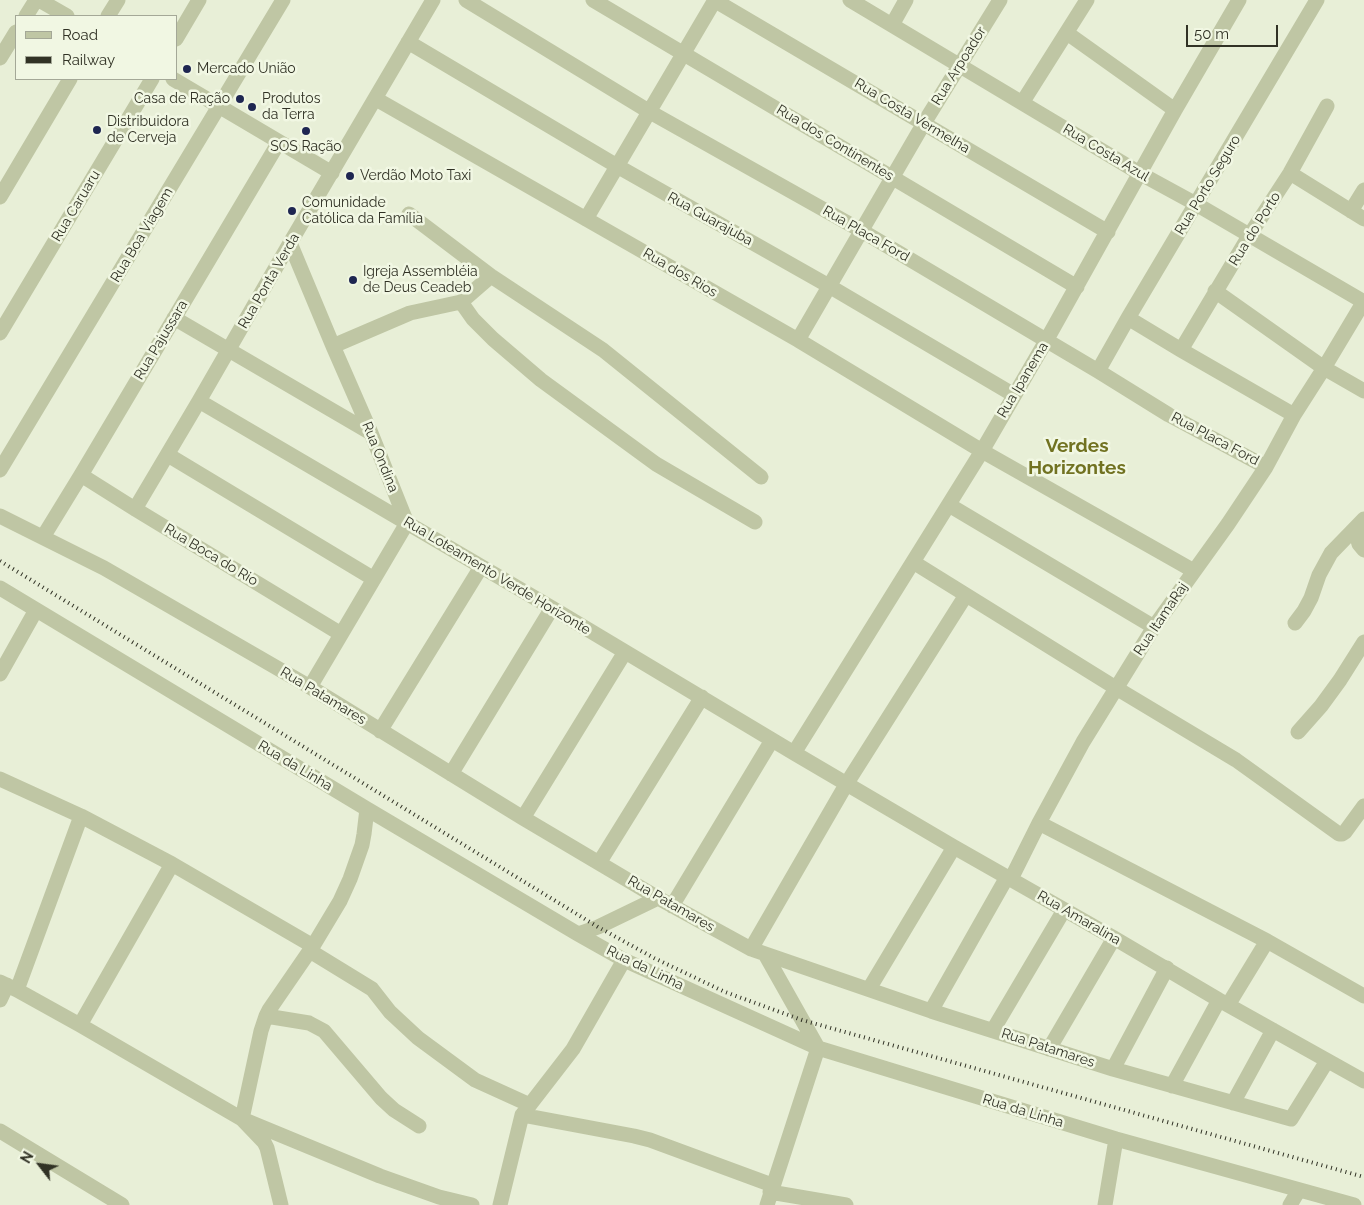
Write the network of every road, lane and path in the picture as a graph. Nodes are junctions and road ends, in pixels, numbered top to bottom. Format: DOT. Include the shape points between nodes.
graph roads {
  1 [pos="37,0"];
  2 [pos="118,0"];
  3 [pos="199,0"];
  4 [pos="283,0"];
  5 [pos="433,0"];
  6 [pos="466,0"];
  7 [pos="593,0"];
  8 [pos="715,0"];
  9 [pos="850,0"];
  10 [pos="906,0"];
  11 [pos="1000,0"];
  12 [pos="1087,0"];
  13 [pos="1239,0"];
  14 [pos="1317,0"];
  15 [pos="27,15"];
  16 [pos="65,15"];
  17 [pos="109,15"];
  18 [pos="892,25"];
  19 [pos="1067,33"];
  20 [pos="15,34"];
  21 [pos="178,35"];
  22 [pos="408,42"];
  23 [pos="684,54"];
  24 [pos="0,58"];
  25 [pos="959,65"];
  26 [pos="69,80"];
  27 [pos="151,80"];
  28 [pos="175,80"];
  29 [pos="376,99"];
  30 [pos="1022,103"];
  31 [pos="219,106"];
  32 [pos="1327,106"];
  33 [pos="1175,110"];
  34 [pos="650,112"];
  35 [pos="924,123"];
  36 [pos="279,142"];
  37 [pos="617,166"];
  38 [pos="332,173"];
  39 [pos="1290,173"];
  40 [pos="1141,174"];
  41 [pos="892,178"];
  42 [pos="1364,190"];
  43 [pos="0,197"];
  44 [pos="1196,204"];
  45 [pos="409,214"];
  46 [pos="1358,215"];
  47 [pos="586,219"];
  48 [pos="862,231"];
  49 [pos="1108,232"];
  50 [pos="1250,236"];
  51 [pos="290,243"];
  52 [pos="491,276"];
  53 [pos="829,286"];
  54 [pos="1077,287"];
  55 [pos="1216,291"];
  56 [pos="1364,301"];
  57 [pos="460,302"];
  58 [pos="174,318"];
  59 [pos="1128,318"];
  60 [pos="0,333"];
  61 [pos="798,340"];
  62 [pos="1046,341"];
  63 [pos="333,346"];
  64 [pos="229,350"];
  65 [pos="1181,350"];
  66 [pos="1324,368"];
  67 [pos="1098,370"];
  68 [pos="1364,391"];
  69 [pos="1014,395"];
  70 [pos="199,401"];
  71 [pos="1294,415"];
  72 [pos="372,433"];
  73 [pos="982,451"];
  74 [pos="168,454"];
  75 [pos="1266,466"];
  76 [pos="0,470"];
  77 [pos="81,476"];
  78 [pos="761,477"];
  79 [pos="949,505"];
  80 [pos="134,510"];
  81 [pos="0,516"];
  82 [pos="1364,519"];
  83 [pos="755,522"];
  84 [pos="407,523"];
  85 [pos="43,537"];
  86 [pos="1364,550"];
  87 [pos="913,562"];
  88 [pos="481,567"];
  89 [pos="1194,571"];
  90 [pos="374,579"];
  91 [pos="0,588"];
  92 [pos="966,595"];
  93 [pos="552,608"];
  94 [pos="36,610"];
  95 [pos="1295,623"];
  96 [pos="1154,627"];
  97 [pos="341,634"];
  98 [pos="1364,642"];
  99 [pos="625,652"];
  100 [pos="0,674"];
  101 [pos="310,687"];
  102 [pos="1116,688"];
  103 [pos="702,697"];
  104 [pos="380,731"];
  105 [pos="1298,732"];
  106 [pos="772,740"];
  107 [pos="794,753"];
  108 [pos="451,774"];
  109 [pos="0,779"];
  110 [pos="847,783"];
  111 [pos="1364,806"];
  112 [pos="367,810"];
  113 [pos="81,816"];
  114 [pos="524,818"];
  115 [pos="1039,823"];
  116 [pos="954,847"];
  117 [pos="600,863"];
  118 [pos="172,864"];
  119 [pos="1009,878"];
  120 [pos="658,898"];
  121 [pos="672,906"];
  122 [pos="1064,910"];
  123 [pos="578,934"];
  124 [pos="1114,938"];
  125 [pos="1266,941"];
  126 [pos="311,948"];
  127 [pos="758,951"];
  128 [pos="624,960"];
  129 [pos="1167,968"];
  130 [pos="8,986"];
  131 [pos="869,989"];
  132 [pos="1364,996"];
  133 [pos="0,1000"];
  134 [pos="1224,1002"];
  135 [pos="931,1011"];
  136 [pos="266,1016"];
  137 [pos="80,1025"];
  138 [pos="993,1030"];
  139 [pos="1273,1030"];
  140 [pos="818,1048"];
  141 [pos="1049,1049"];
  142 [pos="1327,1061"];
  143 [pos="1113,1069"];
  144 [pos="1364,1081"];
  145 [pos="1172,1086"];
  146 [pos="1233,1103"];
  147 [pos="526,1110"];
  148 [pos="242,1119"];
  149 [pos="419,1126"];
  150 [pos="0,1131"];
  151 [pos="1116,1139"];
  152 [pos="1299,1190"];
  153 [pos="770,1194"];
  154 [pos="122,1205"];
  155 [pos="281,1205"];
  156 [pos="472,1205"];
  157 [pos="500,1205"];
  158 [pos="846,1205"];
  159 [pos="1105,1205"];
  160 [pos="1290,1205"];
  161 [pos="1354,1205"];
  1 -- 15 [label="street"];
  1 -- 16 [label="street"];
  2 -- 17 [label="street"];
  3 -- 21 [label="street"];
  4 -- 31 [label="street, Rua Boa Viagem"];
  5 -- 22 [label="street, Rua Ponta Verda"];
  6 -- 34 [label="street, Rua Placa Ford"];
  7 -- 23 [label="street, Rua dos Continentes"];
  8 -- 23 [label="street"];
  8 -- 35 [label="street, Rua Costa Vermelha"];
  9 -- 18 [label="street, Rua Costa Azul"];
  10 -- 18 [label="street"];
  11 -- 25 [label="street, Rua Arpoador"];
  12 -- 19 [label="street"];
  13 -- 33 [label="street, Rua Ipanema"];
  14 -- 44 [label="street, Rua Porto Seguro"];
  18 -- 25 [label="street, Rua Costa Azul"];
  19 -- 30 [label="street"];
  19 -- 33 [label="street"];
  20 -- 24 [label="street"];
  22 -- 29 [label="street, Rua Ponta Verda"];
  22 -- 37 [label="street, Rua Guarajuba"];
  23 -- 34 [label="street"];
  23 -- 41 [label="street, Rua dos Continentes"];
  25 -- 30 [label="street, Rua Costa Azul"];
  25 -- 35 [label="street, Rua Arpoador"];
  26 -- 43 [label="street"];
  27 -- 60 [label="street, Rua Caruaru"];
  28 -- 31 [label="street"];
  29 -- 38 [label="street, Rua Ponta Verda"];
  29 -- 47 [label="street, Rua dos Rios"];
  30 -- 40 [label="street, Rua Costa Azul"];
  31 -- 36 [label="street"];
  31 -- 76 [label="street, Rua Boa Viagem"];
  32 -- 39 [label="street, Rua do Porto"];
  33 -- 40 [label="street, Rua Ipanema"];
  34 -- 37 [label="street"];
  34 -- 48 [label="street, Rua Placa Ford"];
  35 -- 41 [label="street, Rua Arpoador"];
  35 -- 49 [label="street, Rua Costa Vermelha"];
  36 -- 38 [label="street"];
  36 -- 58 [label="street, Rua Pajussara"];
  37 -- 47 [label="street"];
  37 -- 53 [label="street, Rua Guarajuba"];
  38 -- 51 [label="street, Rua Ponta Verda"];
  39 -- 46 [label="street"];
  39 -- 50 [label="street, Rua do Porto"];
  40 -- 44 [label="street, Rua Costa Azul"];
  40 -- 49 [label="street, Rua Ipanema"];
  41 -- 48 [label="street, Rua Arpoador"];
  41 -- 54 [label="street, Rua dos Continentes"];
  42 -- 46 [label="street"];
  44 -- 50 [label="street, Rua Costa Azul"];
  44 -- 59 [label="street, Rua Porto Seguro"];
  45 -- 52 [label="street"];
  47 -- 61 [label="street, Rua dos Rios"];
  48 -- 53 [label="street, Rua Arpoador"];
  48 -- 62 [label="street, Rua Placa Ford"];
  49 -- 54 [label="street, Rua Ipanema"];
  50 -- 55 [label="street, Rua do Porto"];
  50 -- 56 [label="street, Rua Costa Azul"];
  51 -- 63 [label="street, Rua Ondina"];
  51 -- 64 [label="street, Rua Ponta Verda"];
  52 -- 57 [label="street"];
  52 -- 78 [label="street" via="603,350"];
  53 -- 61 [label="street, Rua Arpoador"];
  53 -- 69 [label="street, Rua Guarajuba"];
  54 -- 62 [label="street, Rua Ipanema"];
  55 -- 65 [label="street, Rua do Porto"];
  55 -- 66 [label="street"];
  56 -- 66 [label="street, Rua ItamaRaj"];
  57 -- 63 [label="street" via="410,313"];
  57 -- 83 [label="street" via="487,333 541,380 656,464"];
  58 -- 64 [label="street"];
  58 -- 77 [label="street, Rua Pajussara"];
  59 -- 65 [label="street"];
  59 -- 67 [label="street, Rua Porto Seguro"];
  61 -- 73 [label="street, Rua dos Rios"];
  62 -- 67 [label="street, Rua Placa Ford"];
  62 -- 69 [label="street, Rua Ipanema"];
  63 -- 72 [label="street, Rua Ondina"];
  64 -- 70 [label="street, Rua Ponta Verda"];
  64 -- 72 [label="street"];
  65 -- 71 [label="street"];
  66 -- 68 [label="street"];
  66 -- 71 [label="street, Rua ItamaRaj"];
  67 -- 75 [label="street, Rua Placa Ford" via="1169,415"];
  69 -- 73 [label="street, Rua Ipanema"];
  70 -- 74 [label="street, Rua Ponta Verda"];
  70 -- 84 [label="street, Rua Loteamento Verde Horizonte"];
  71 -- 75 [label="street, Rua ItamaRaj"];
  72 -- 84 [label="street, Rua Ondina"];
  73 -- 79 [label="street, Rua Ipanema"];
  73 -- 89 [label="street, Rua dos Rios"];
  74 -- 80 [label="street, Rua Ponta Verda"];
  74 -- 90 [label="street"];
  75 -- 89 [label="street, Rua ItamaRaj"];
  77 -- 80 [label="street, Rua Boca do Rio"];
  77 -- 85 [label="street, Rua Pajussara"];
  79 -- 87 [label="street, Rua Ipanema"];
  79 -- 96 [label="street"];
  80 -- 97 [label="street, Rua Boca do Rio"];
  81 -- 85 [label="street, Rua Patamares"];
  82 -- 86 [label="street" via="1357,537"];
  82 -- 95 [label="street" via="1331,553 1311,598"];
  84 -- 88 [label="street, Rua Loteamento Verde Horizonte"];
  84 -- 90 [label="street"];
  85 -- 101 [label="street, Rua Patamares" via="104,568"];
  87 -- 92 [label="street"];
  87 -- 107 [label="street, Rua Ipanema"];
  88 -- 93 [label="street, Rua Loteamento Verde Horizonte"];
  88 -- 104 [label="street"];
  89 -- 96 [label="street, Rua ItamaRaj"];
  90 -- 97 [label="street"];
  91 -- 94 [label="street, Rua da Linha"];
  92 -- 102 [label="street"];
  92 -- 110 [label="street"];
  93 -- 99 [label="street, Rua Loteamento Verde Horizonte"];
  93 -- 108 [label="street"];
  94 -- 100 [label="street"];
  94 -- 112 [label="street, Rua da Linha"];
  96 -- 102 [label="street, Rua ItamaRaj"];
  97 -- 101 [label="street"];
  98 -- 105 [label="street" via="1321,706"];
  99 -- 103 [label="street, Rua Loteamento Verde Horizonte"];
  99 -- 114 [label="street"];
  101 -- 104 [label="street, Rua Patamares"];
  102 -- 111 [label="street" via="1236,760 1339,834 1345,832"];
  102 -- 115 [label="street, Rua ItamaRaj"];
  103 -- 106 [label="street, Rua Loteamento Verde Horizonte"];
  103 -- 117 [label="street"];
  104 -- 108 [label="street, Rua Patamares"];
  106 -- 107 [label="street, Rua Loteamento Verde Horizonte"];
  106 -- 121 [label="street"];
  107 -- 110 [label="street, Rua Amaralina"];
  108 -- 114 [label="street, Rua Patamares"];
  109 -- 113 [label="street"];
  110 -- 116 [label="street, Rua Amaralina"];
  110 -- 127 [label="street"];
  112 -- 123 [label="street, Rua da Linha"];
  112 -- 126 [label="street" via="362,846 350,879"];
  113 -- 118 [label="street"];
  113 -- 130 [label="street"];
  114 -- 117 [label="street, Rua Patamares"];
  115 -- 119 [label="street, Rua ItamaRaj"];
  115 -- 125 [label="street"];
  116 -- 119 [label="street, Rua Amaralina"];
  116 -- 131 [label="street"];
  117 -- 120 [label="street, Rua Patamares"];
  118 -- 126 [label="street"];
  118 -- 137 [label="street"];
  119 -- 122 [label="street, Rua Amaralina"];
  119 -- 135 [label="street, Rua ItamaRaj"];
  120 -- 121 [label="street, Rua Patamares"];
  120 -- 123 [label="street"];
  121 -- 127 [label="street, Rua Patamares"];
  122 -- 124 [label="street, Rua Amaralina"];
  122 -- 138 [label="street"];
  123 -- 128 [label="street, Rua da Linha"];
  124 -- 129 [label="street, Rua Amaralina"];
  124 -- 141 [label="street"];
  125 -- 132 [label="street"];
  125 -- 134 [label="street"];
  126 -- 136 [label="street"];
  126 -- 147 [label="street" via="372,989 390,1012 418,1038 475,1080"];
  127 -- 131 [label="street, Rua Patamares"];
  127 -- 140 [label="street"];
  128 -- 140 [label="street, Rua da Linha"];
  128 -- 147 [label="street" via="573,1049"];
  129 -- 134 [label="street, Rua Amaralina"];
  129 -- 143 [label="street"];
  130 -- 133 [label="street"];
  130 -- 137 [label="street"];
  131 -- 135 [label="street, Rua Patamares"];
  134 -- 139 [label="street, Rua Amaralina"];
  134 -- 145 [label="street"];
  135 -- 138 [label="street, Rua Patamares"];
  136 -- 148 [label="street"];
  136 -- 149 [label="street" via="309,1023 324,1031 381,1098"];
  137 -- 148 [label="street"];
  138 -- 141 [label="street, Rua Patamares"];
  139 -- 142 [label="street, Rua Amaralina"];
  139 -- 146 [label="street"];
  140 -- 151 [label="street, Rua da Linha"];
  140 -- 153 [label="street"];
  141 -- 143 [label="street, Rua Patamares"];
  142 -- 144 [label="street, Rua Amaralina"];
  142 -- 146 [label="street, Rua Patamares" via="1291,1120"];
  143 -- 145 [label="street, Rua Patamares"];
  145 -- 146 [label="street, Rua Patamares"];
  147 -- 153 [label="street" via="659,1143"];
  147 -- 157 [label="street"];
  148 -- 155 [label="street" via="267,1148"];
  148 -- 156 [label="street" via="380,1176"];
  150 -- 154 [label="street"];
  151 -- 152 [label="street, Rua da Linha"];
  151 -- 159 [label="street"];
  152 -- 160 [label="street"];
  152 -- 161 [label="street, Rua da Linha"];
  153 -- 158 [label="street"];
}
